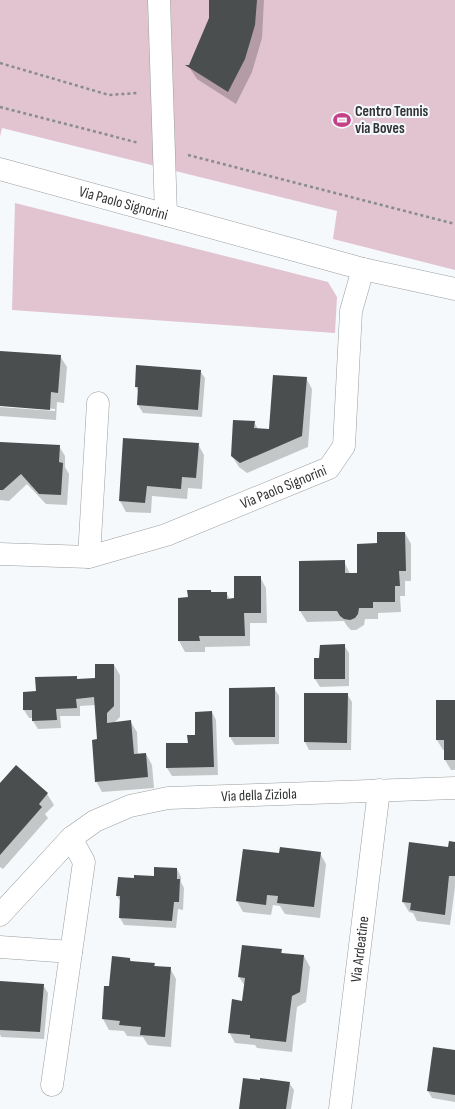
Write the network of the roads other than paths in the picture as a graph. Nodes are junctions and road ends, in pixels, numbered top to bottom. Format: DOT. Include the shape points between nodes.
graph roads {
  1 [pos="159,0"];
  2 [pos="0,169"];
  3 [pos="166,215"];
  4 [pos="363,269"];
  5 [pos="455,289"];
  6 [pos="98,403"];
  7 [pos="0,554"];
  8 [pos="89,557"];
  9 [pos="455,788"];
  10 [pos="379,790"];
  11 [pos="71,838"];
  12 [pos="0,915"];
  13 [pos="0,947"];
  14 [pos="71,952"];
  15 [pos="52,1085"];
  16 [pos="340,1109"];
  1 -- 3 [label="street"];
  2 -- 3 [label="street, Via Paolo Signorini"];
  3 -- 4 [label="street, Via Paolo Signorini"];
  4 -- 5 [label="street, Via Paolo Signorini"];
  4 -- 8 [label="street, Via Paolo Signorini" via="352,311 344,446 329,468 166,535"];
  6 -- 8 [label="street"];
  7 -- 8 [label="street, Via Paolo Signorini"];
  9 -- 10 [label="street, Via della Ziziola"];
  10 -- 11 [label="street, Via della Ziziola" via="168,798 130,806 95,821"];
  10 -- 16 [label="street, Via Ardeatine"];
  11 -- 12 [label="street, Via della Ziziola"];
  11 -- 14 [label="street" via="84,862"];
  13 -- 14 [label="street"];
  14 -- 15 [label="street"];
}
